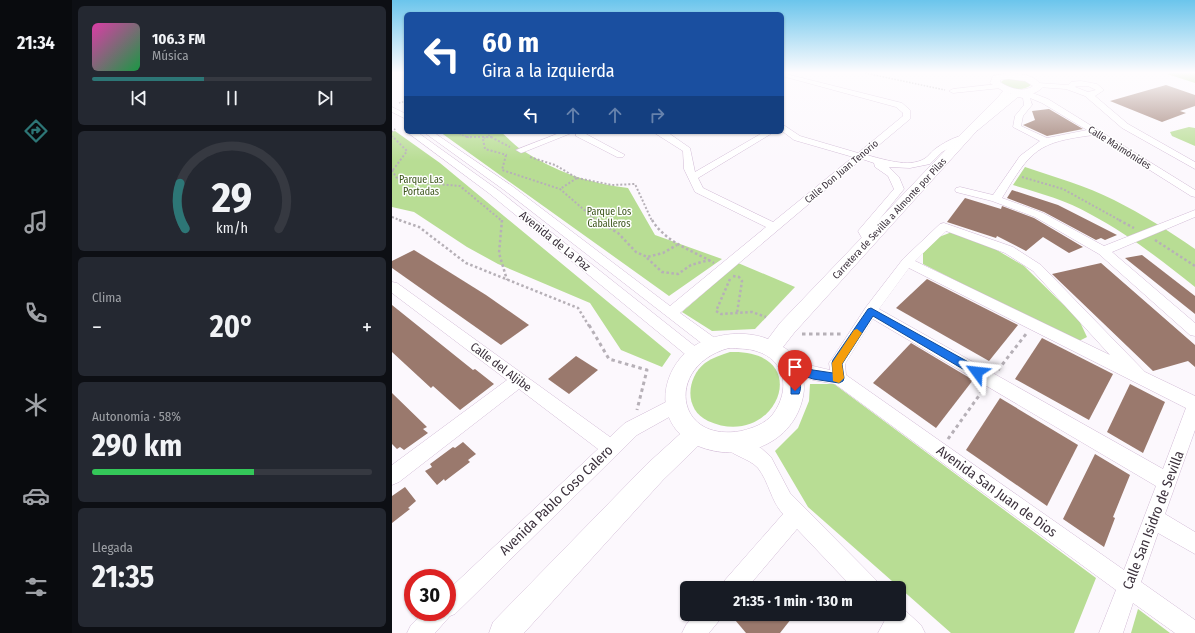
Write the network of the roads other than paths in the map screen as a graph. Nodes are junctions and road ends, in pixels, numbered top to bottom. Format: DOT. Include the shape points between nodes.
graph roads {
  1 [pos="891,103"];
  2 [pos="998,103"];
  3 [pos="1005,103"];
  4 [pos="1027,103"];
  5 [pos="1048,103"];
  6 [pos="1098,103"];
  7 [pos="392,109"];
  8 [pos="400,121"];
  9 [pos="784,128"];
  10 [pos="1096,132"];
  11 [pos="414,134"];
  12 [pos="430,134"];
  13 [pos="571,134"];
  14 [pos="581,134"];
  15 [pos="664,134"];
  16 [pos="767,134"];
  17 [pos="966,135"];
  18 [pos="1047,140"];
  19 [pos="521,150"];
  20 [pos="620,155"];
  21 [pos="859,157"];
  22 [pos="1195,166"];
  23 [pos="688,167"];
  24 [pos="709,168"];
  25 [pos="693,177"];
  26 [pos="960,190"];
  27 [pos="1195,194"];
  28 [pos="996,199"];
  29 [pos="1195,213"];
  30 [pos="774,227"];
  31 [pos="868,239"];
  32 [pos="1103,252"];
  33 [pos="907,262"];
  34 [pos="392,286"];
  35 [pos="871,311"];
  36 [pos="670,313"];
  37 [pos="1195,331"];
  38 [pos="714,345"];
  39 [pos="772,348"];
  40 [pos="696,355"];
  41 [pos="791,367"];
  42 [pos="1139,376"];
  43 [pos="839,378"];
  44 [pos="519,380"];
  45 [pos="1195,405"];
  46 [pos="674,406"];
  47 [pos="694,434"];
  48 [pos="732,443"];
  49 [pos="610,448"];
  50 [pos="392,475"];
  51 [pos="1168,482"];
  52 [pos="796,514"];
  53 [pos="1154,518"];
  54 [pos="1195,544"];
  55 [pos="739,581"];
  56 [pos="861,581"];
  57 [pos="1128,584"];
  58 [pos="456,597"];
  59 [pos="431,621"];
  60 [pos="704,621"];
  61 [pos="419,633"];
  62 [pos="504,633"];
  63 [pos="694,633"];
  64 [pos="1111,633"];
  65 [pos="1194,633"];
  1 -- 21 [label="street, Calle Don Juan Tenorio" via="904,108 907,117"];
  2 -- 17 [label="main road, Carretera de Sevilla a Almonte por Pilas"];
  3 -- 17 [label="street"];
  4 -- 18 [label="street" via="1019,116 1017,127"];
  5 -- 10 [label="street, Calle Maimónides"];
  6 -- 22 [label="street" via="1125,126"];
  7 -- 8 [label="street"];
  9 -- 21 [label="street" via="798,138"];
  10 -- 18 [label="street"];
  10 -- 27 [label="street, Calle Maimónides"];
  11 -- 40 [label="street, Avenida de La Paz" via="494,192"];
  12 -- 36 [label="street, Avenida de La Paz" via="508,188"];
  13 -- 19 [label="street"];
  14 -- 20 [label="street"];
  15 -- 23 [label="street" via="687,150"];
  16 -- 24 [label="street"];
  17 -- 21 [label="street" via="940,150 927,162 891,165"];
  17 -- 31 [label="main road, Carretera de Sevilla a Almonte por Pilas"];
  18 -- 28 [label="street" via="1036,146 1024,158"];
  21 -- 30 [label="street, Calle Don Juan Tenorio"];
  21 -- 31 [label="street" via="886,169 896,178 899,188 864,231"];
  23 -- 24 [label="street"];
  23 -- 25 [label="street"];
  24 -- 25 [label="street"];
  25 -- 30 [label="street" via="699,190"];
  26 -- 28 [label="street"];
  28 -- 32 [label="street" via="1039,215"];
  29 -- 32 [label="street"];
  30 -- 36 [label="street, Calle Don Juan Tenorio"];
  31 -- 39 [label="main road, Carretera de Sevilla a Almonte por Pilas"];
  32 -- 37 [label="street"];
  33 -- 35 [label="street"];
  33 -- 42 [label="street"];
  33 -- 42 [label="street" via="944,226 1009,250 1037,268"];
  34 -- 44 [label="street, Calle del Aljibe"];
  35 -- 43 [label="street" via="837,363"];
  35 -- 51 [label="street"];
  36 -- 38 [label="street, Avenida de La Paz"];
  38 -- 39 [label="main road" via="744,340"];
  38 -- 40 [label="main road"];
  39 -- 41 [label="main road"];
  40 -- 46 [label="main road" via="685,365 678,378"];
  41 -- 43 [label="street, Avenida San Juan de Dios"];
  41 -- 48 [label="main road" via="796,382 794,399 786,415 772,430 753,439"];
  42 -- 45 [label="street"];
  43 -- 57 [label="street, Avenida San Juan de Dios"];
  44 -- 49 [label="street, Calle del Aljibe"];
  44 -- 50 [label="street"];
  45 -- 51 [label="street, Calle San Isidro de Sevilla"];
  46 -- 47 [label="main road" via="681,421"];
  46 -- 49 [label="street, Avenida Pablo Coso Calero" via="631,429"];
  47 -- 48 [label="main road" via="712,441"];
  47 -- 62 [label="main road" via="654,472"];
  48 -- 52 [label="street" via="755,454 765,463 783,500"];
  49 -- 58 [label="street, Avenida Pablo Coso Calero"];
  51 -- 53 [label="street, Calle San Isidro de Sevilla"];
  52 -- 55 [label="street"];
  52 -- 56 [label="street"];
  53 -- 54 [label="street"];
  53 -- 57 [label="street, Calle San Isidro de Sevilla"];
  57 -- 64 [label="street, Calle San Isidro de Sevilla"];
  57 -- 65 [label="street, Avenida San Juan de Dios"];
  59 -- 61 [label="street"];
  60 -- 63 [label="street"];
}
